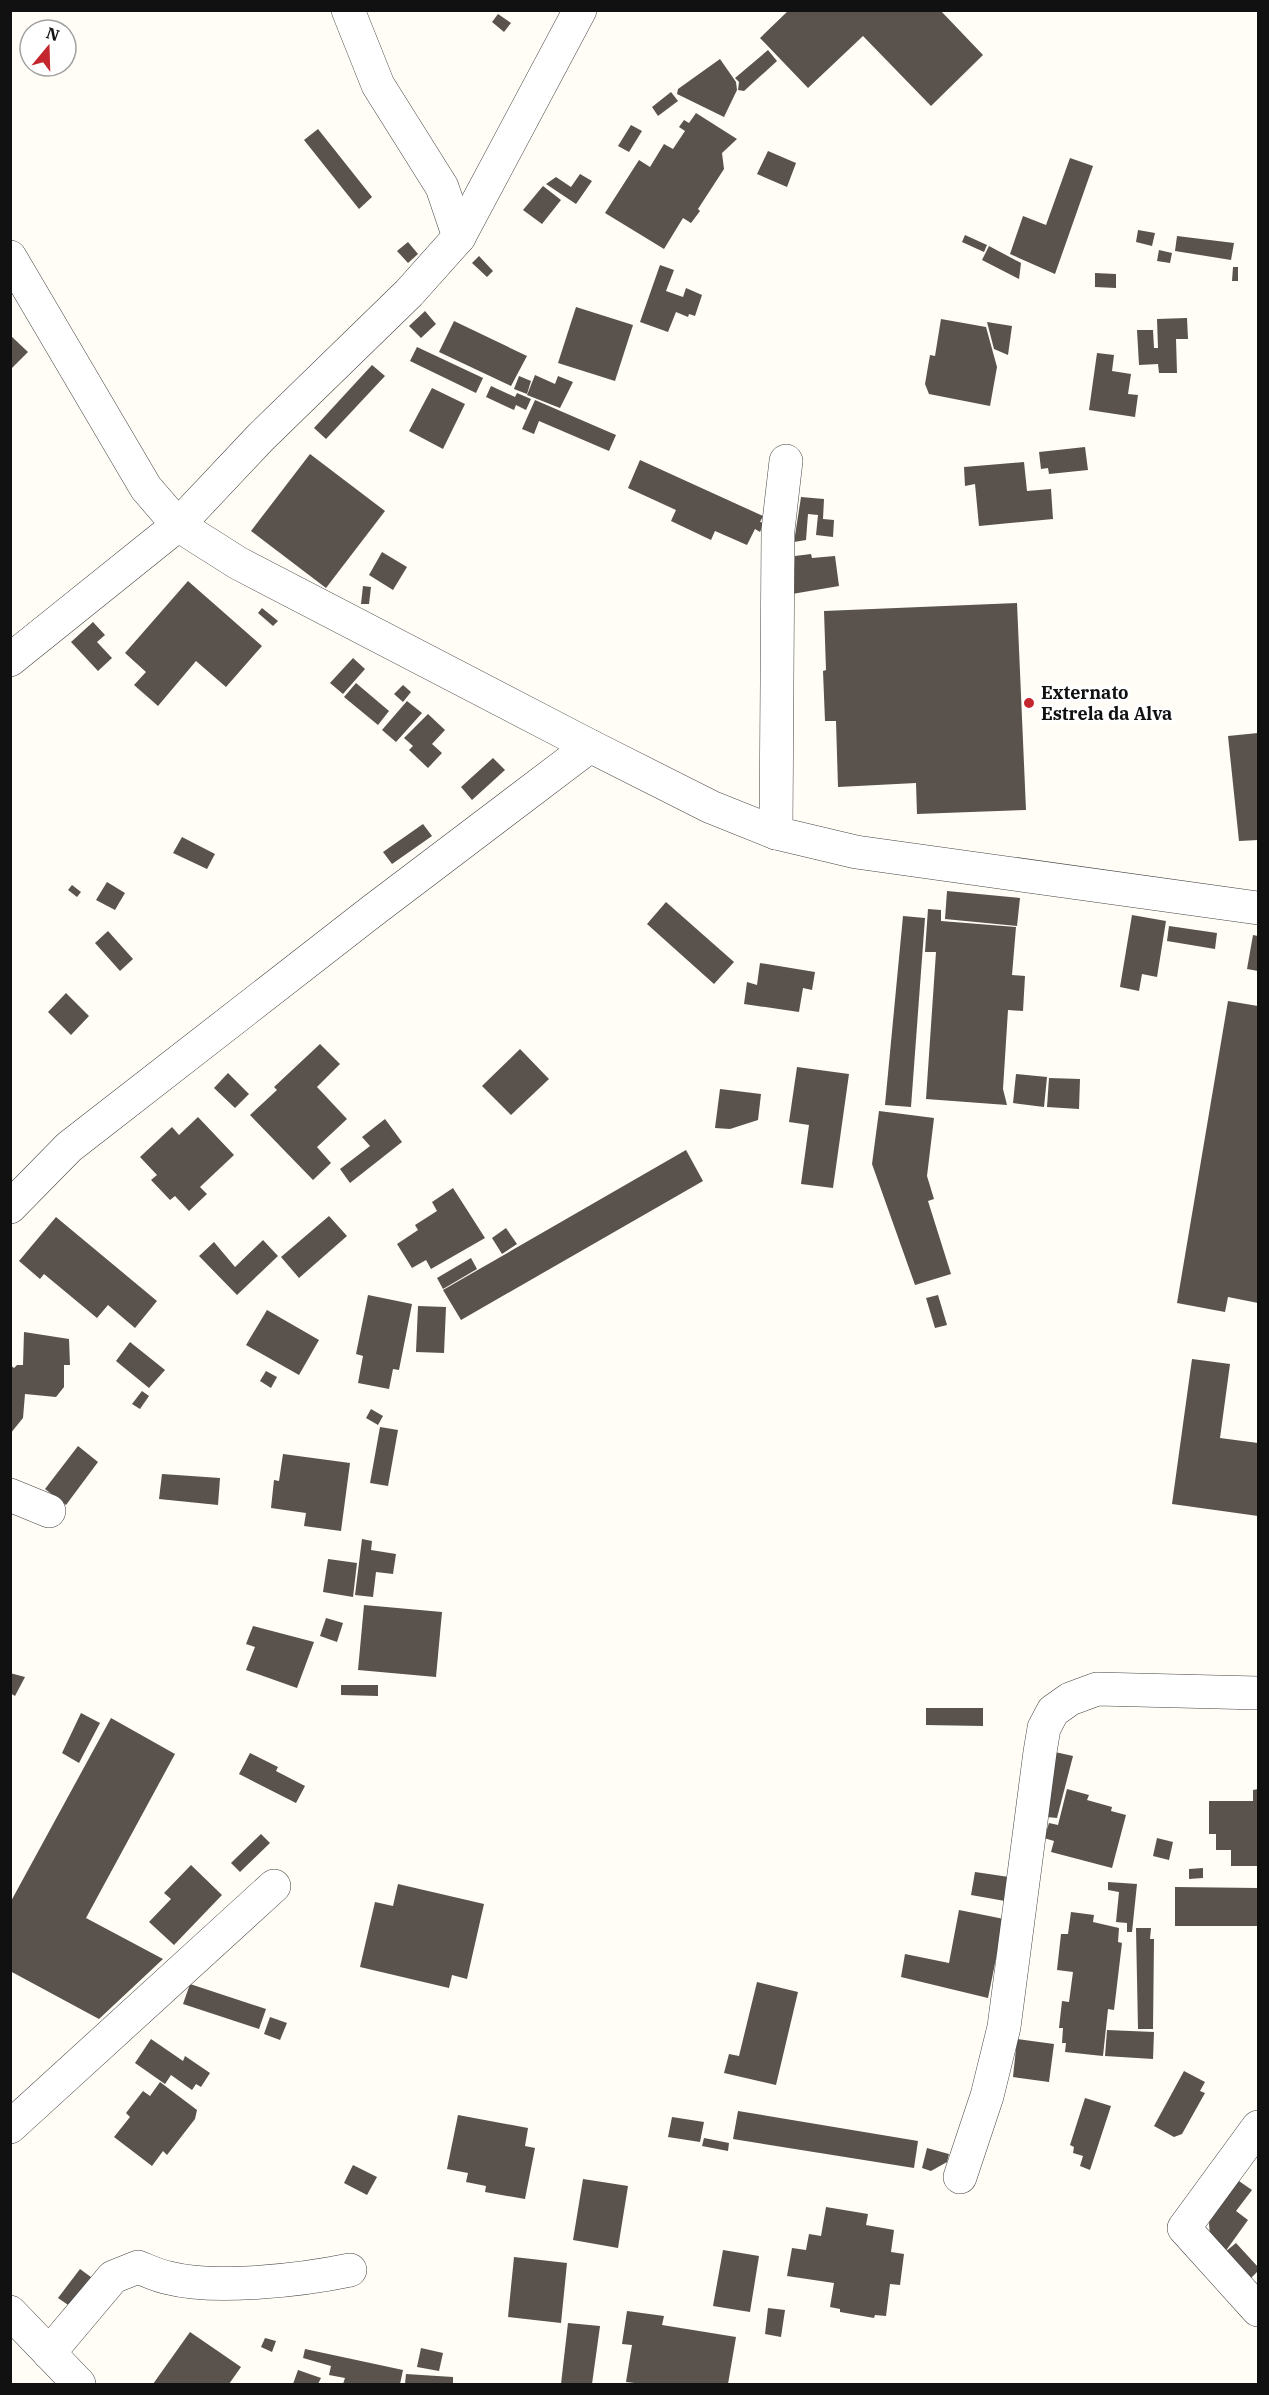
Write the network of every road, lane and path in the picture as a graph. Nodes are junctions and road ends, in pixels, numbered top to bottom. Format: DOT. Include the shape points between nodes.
graph roads {
  1 [pos="348,10"];
  2 [pos="580,10"];
  3 [pos="459,237"];
  4 [pos="10,257"];
  5 [pos="786,461"];
  6 [pos="178,525"];
  7 [pos="10,660"];
  8 [pos="590,747"];
  9 [pos="776,833"];
  10 [pos="1258,908"];
  11 [pos="10,1207"];
  12 [pos="10,1494"];
  13 [pos="49,1511"];
  14 [pos="1258,1693"];
  15 [pos="274,1886"];
  16 [pos="10,2127"];
  17 [pos="1258,2127"];
  18 [pos="960,2177"];
  19 [pos="350,2270"];
  20 [pos="1258,2310"];
  21 [pos="10,2312"];
  22 [pos="49,2353"];
  23 [pos="79,2385"];
  1 -- 3 [label="street" via="378,85 442,187"];
  2 -- 3 [label="street"];
  3 -- 6 [label="street" via="409,293"];
  4 -- 6 [label="street" via="146,488"];
  5 -- 9 [label="street" via="778,530"];
  6 -- 7 [label="street"];
  6 -- 8 [label="street" via="238,563"];
  8 -- 9 [label="street" via="711,807"];
  8 -- 11 [label="street" via="69,1147"];
  9 -- 10 [label="street" via="856,852"];
  12 -- 13 [label="street"];
  14 -- 18 [label="street" via="1097,1689 1070,1699 1053,1711 1044,1728 1040,1752 1004,2027 987,2096"];
  15 -- 16 [label="street"];
  17 -- 20 [label="street" via="1184,2228"];
  19 -- 22 [label="street" via="318,2277 218,2283 170,2278 138,2267 113,2277"];
  21 -- 22 [label="street"];
  22 -- 23 [label="street"];
}
